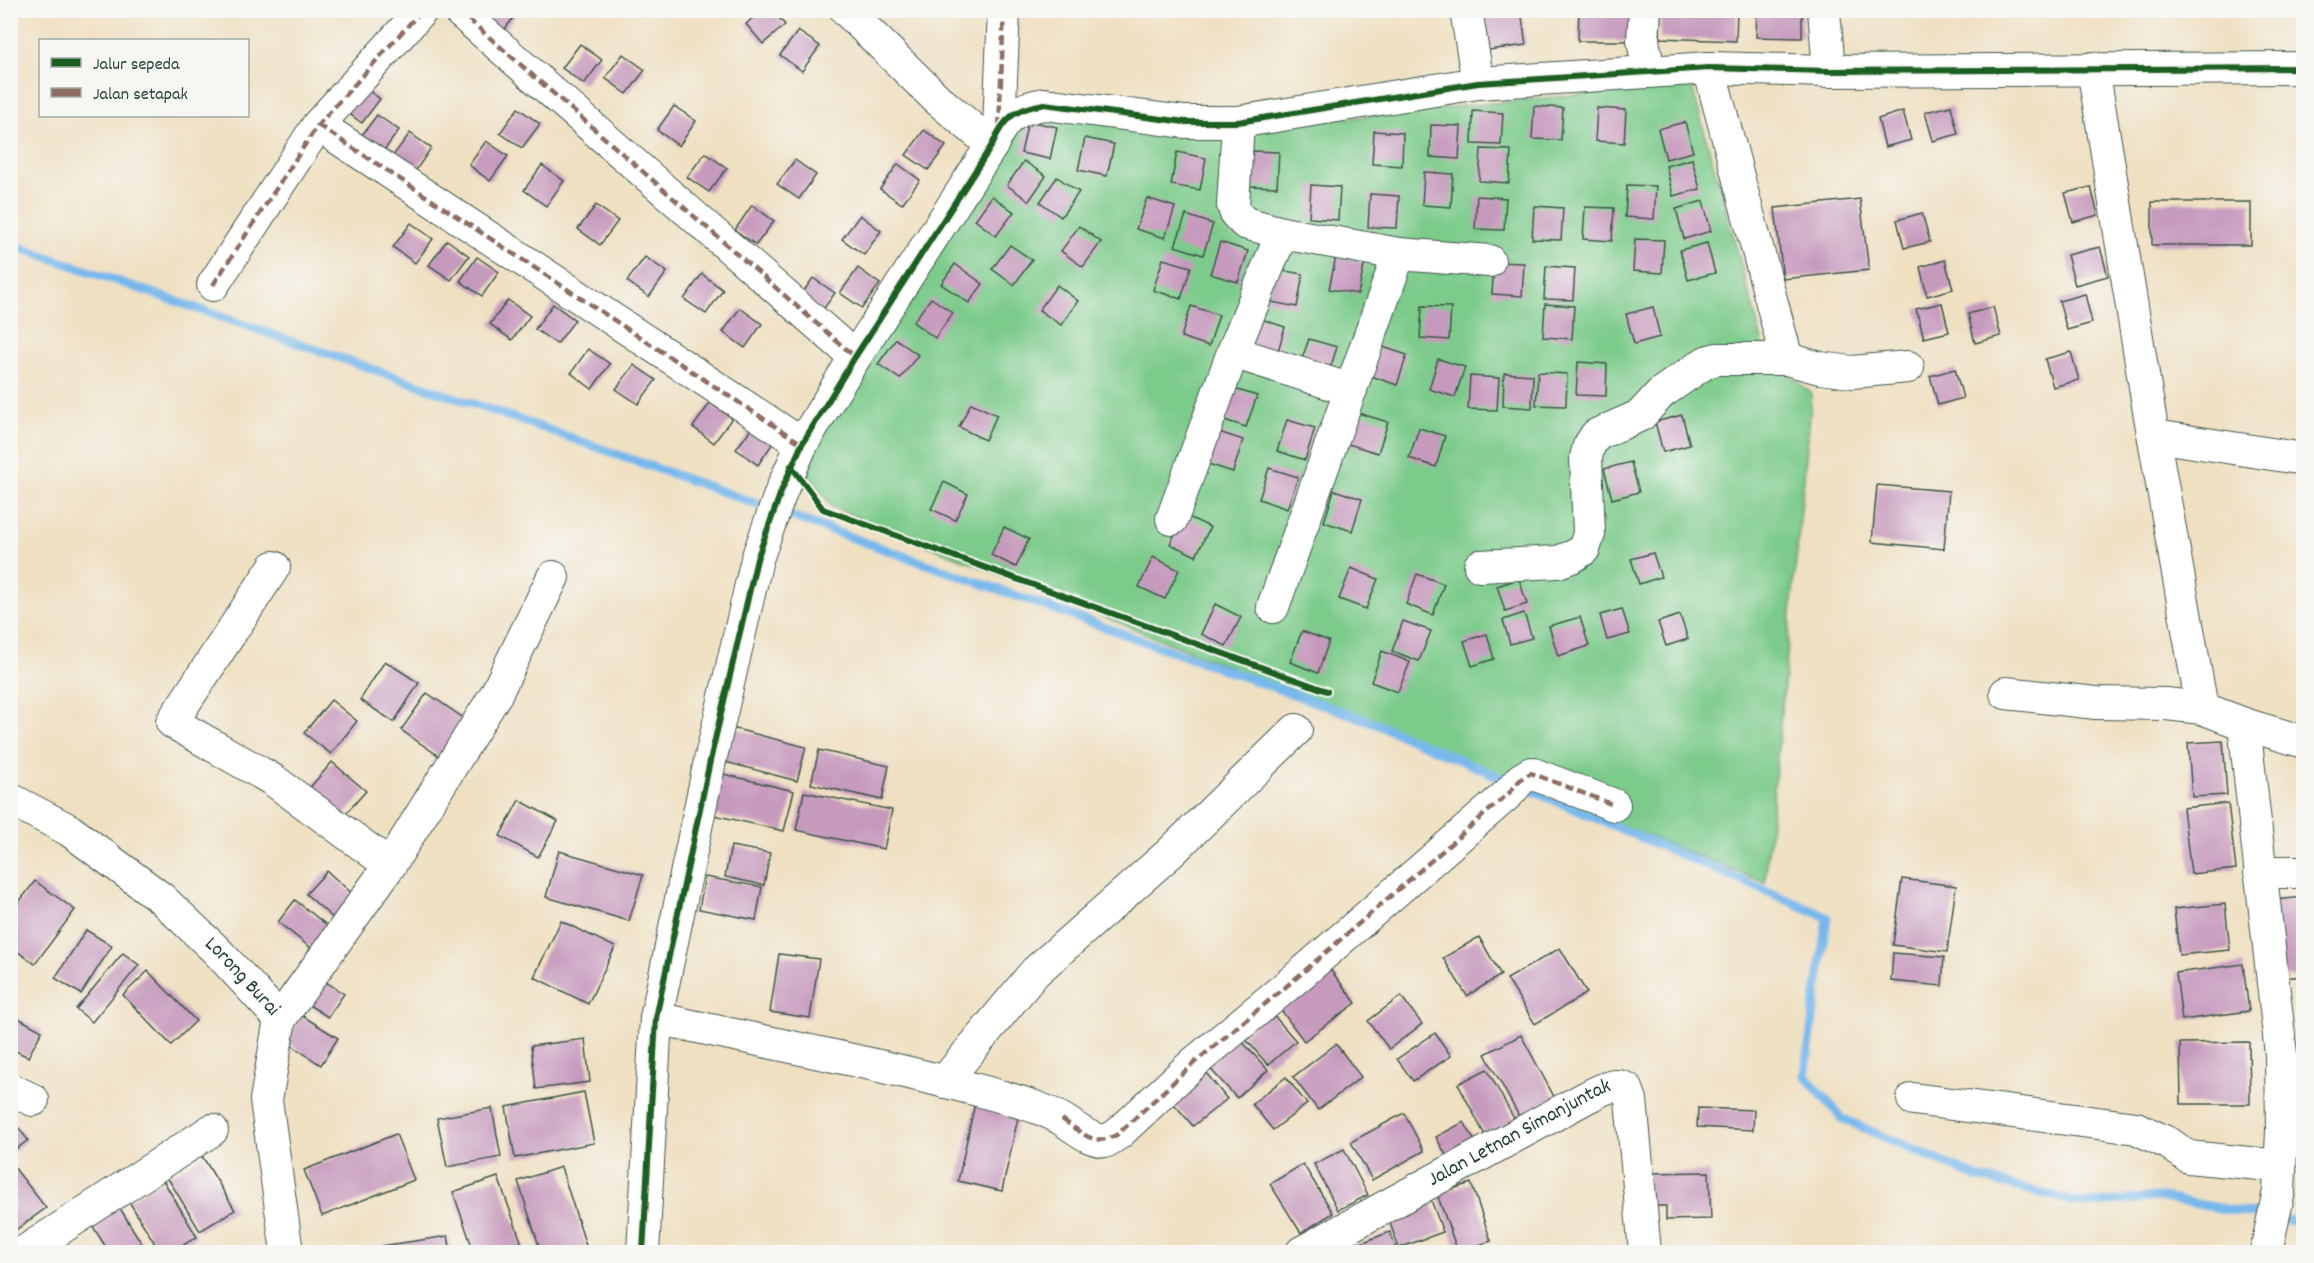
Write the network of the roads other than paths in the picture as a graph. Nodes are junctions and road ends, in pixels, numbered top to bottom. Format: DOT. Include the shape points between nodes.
graph roads {
  1 [pos="422,10"];
  2 [pos="458,10"];
  3 [pos="846,10"];
  4 [pos="1004,10"];
  5 [pos="1466,10"];
  6 [pos="1646,10"];
  7 [pos="1824,10"];
  8 [pos="1709,68"];
  9 [pos="2093,68"];
  10 [pos="2304,68"];
  11 [pos="1829,71"];
  12 [pos="1649,72"];
  13 [pos="1478,83"];
  14 [pos="1238,122"];
  15 [pos="318,125"];
  16 [pos="995,136"];
  17 [pos="1282,233"];
  18 [pos="1399,254"];
  19 [pos="1489,261"];
  20 [pos="213,285"];
  21 [pos="1233,352"];
  22 [pos="855,357"];
  23 [pos="1787,359"];
  24 [pos="1908,367"];
  25 [pos="1351,390"];
  26 [pos="2155,436"];
  27 [pos="802,444"];
  28 [pos="2304,459"];
  29 [pos="1172,519"];
  30 [pos="1480,566"];
  31 [pos="274,567"];
  32 [pos="553,577"];
  33 [pos="1273,607"];
  34 [pos="2006,693"];
  35 [pos="2202,708"];
  36 [pos="2244,724"];
  37 [pos="1296,730"];
  38 [pos="2304,742"];
  39 [pos="10,799"];
  40 [pos="1614,805"];
  41 [pos="390,865"];
  42 [pos="2260,872"];
  43 [pos="2304,872"];
  44 [pos="656,1018"];
  45 [pos="280,1019"];
  46 [pos="2292,1054"];
  47 [pos="944,1082"];
  48 [pos="1913,1100"];
  49 [pos="212,1130"];
  50 [pos="2280,1178"];
  51 [pos="24,1252"];
  52 [pos="287,1252"];
  53 [pos="643,1252"];
  54 [pos="1302,1252"];
  55 [pos="1646,1252"];
  56 [pos="2266,1252"];
  1 -- 15 [label="street"];
  2 -- 22 [label="street"];
  3 -- 16 [label="street" via="937,99"];
  4 -- 16 [label="street"];
  5 -- 13 [label="street"];
  6 -- 12 [label="street" via="1643,40"];
  7 -- 11 [label="street"];
  8 -- 11 [label="street"];
  8 -- 12 [label="street"];
  8 -- 23 [label="street"];
  9 -- 10 [label="street"];
  9 -- 11 [label="street"];
  9 -- 26 [label="street"];
  12 -- 13 [label="street"];
  13 -- 14 [label="street"];
  14 -- 16 [label="street" via="1185,122 1044,104 1014,113"];
  14 -- 17 [label="street" via="1233,192 1236,214 1245,223"];
  15 -- 20 [label="street"];
  15 -- 27 [label="street"];
  16 -- 22 [label="street"];
  17 -- 18 [label="street"];
  17 -- 21 [label="street"];
  18 -- 19 [label="street"];
  18 -- 25 [label="street"];
  21 -- 25 [label="street"];
  21 -- 29 [label="street"];
  22 -- 27 [label="street"];
  23 -- 24 [label="street" via="1852,372"];
  23 -- 30 [label="street" via="1706,362 1661,393 1641,415 1596,435 1586,457 1589,534 1584,549 1574,556 1558,562"];
  25 -- 33 [label="street"];
  26 -- 28 [label="street"];
  26 -- 35 [label="street"];
  27 -- 44 [label="street" via="757,559"];
  31 -- 41 [label="street" via="172,722 273,780"];
  32 -- 41 [label="street" via="496,694"];
  34 -- 35 [label="street" via="2096,703"];
  35 -- 36 [label="street"];
  36 -- 38 [label="street"];
  36 -- 42 [label="street"];
  37 -- 47 [label="street" via="1170,853 1035,972"];
  39 -- 45 [label="street, Lorong Burai" via="69,830 161,898"];
  40 -- 47 [label="street" via="1531,773 1107,1141 1087,1136 1036,1108"];
  41 -- 45 [label="street"];
  42 -- 43 [label="street"];
  42 -- 46 [label="street"];
  44 -- 47 [label="street"];
  44 -- 53 [label="street"];
  45 -- 52 [label="street, Lorong Burai" via="266,1100"];
  46 -- 50 [label="street"];
  48 -- 50 [label="street" via="2136,1128 2188,1157"];
  49 -- 51 [label="street"];
  50 -- 56 [label="street"];
  54 -- 55 [label="street, Jalan Letnan Simanjuntak" via="1587,1097 1616,1085 1627,1089 1631,1100"];
}
